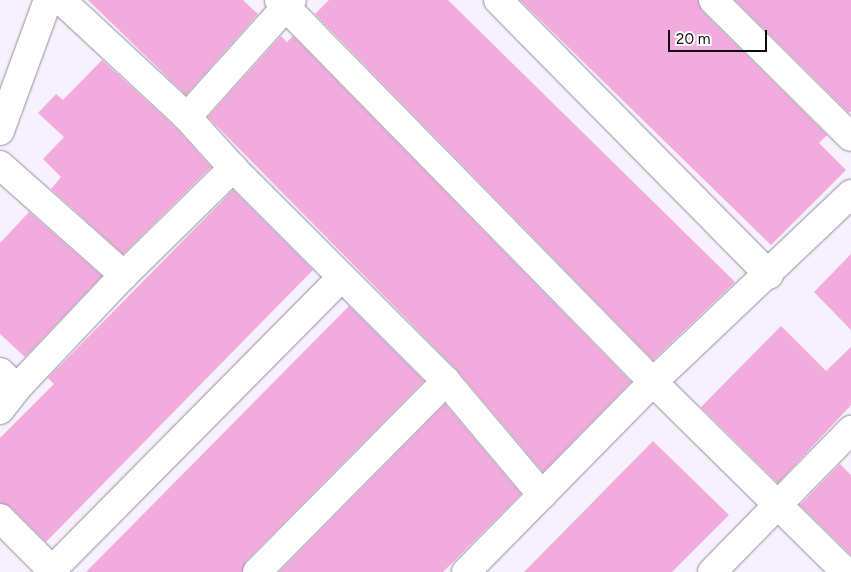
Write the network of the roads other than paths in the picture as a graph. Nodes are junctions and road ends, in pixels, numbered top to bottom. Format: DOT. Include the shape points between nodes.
graph roads {
  1 [pos="48,0"];
  2 [pos="61,0"];
  3 [pos="498,0"];
  4 [pos="713,0"];
  5 [pos="286,2"];
  6 [pos="187,117"];
  7 [pos="0,131"];
  8 [pos="851,137"];
  9 [pos="0,165"];
  10 [pos="233,168"];
  11 [pos="851,194"];
  12 [pos="769,274"];
  13 [pos="124,275"];
  14 [pos="342,277"];
  15 [pos="9,380"];
  16 [pos="446,381"];
  17 [pos="653,382"];
  18 [pos="0,410"];
  19 [pos="851,430"];
  20 [pos="542,495"];
  21 [pos="778,506"];
  22 [pos="0,518"];
  23 [pos="53,571"];
  24 [pos="257,572"];
  25 [pos="466,572"];
  26 [pos="712,572"];
  27 [pos="846,572"];
  1 -- 7 [label="street"];
  2 -- 6 [label="street"];
  3 -- 12 [label="street"];
  4 -- 8 [label="street"];
  5 -- 6 [label="street"];
  5 -- 17 [label="street"];
  6 -- 10 [label="street"];
  9 -- 13 [label="street"];
  10 -- 13 [label="street"];
  10 -- 14 [label="street"];
  11 -- 12 [label="street"];
  12 -- 17 [label="street"];
  13 -- 15 [label="street"];
  14 -- 16 [label="street"];
  14 -- 23 [label="street"];
  15 -- 18 [label="street"];
  16 -- 20 [label="street"];
  16 -- 24 [label="street"];
  17 -- 20 [label="street"];
  17 -- 21 [label="street"];
  19 -- 21 [label="street"];
  20 -- 25 [label="street"];
  21 -- 26 [label="street"];
  21 -- 27 [label="street"];
  22 -- 23 [label="street"];
}
